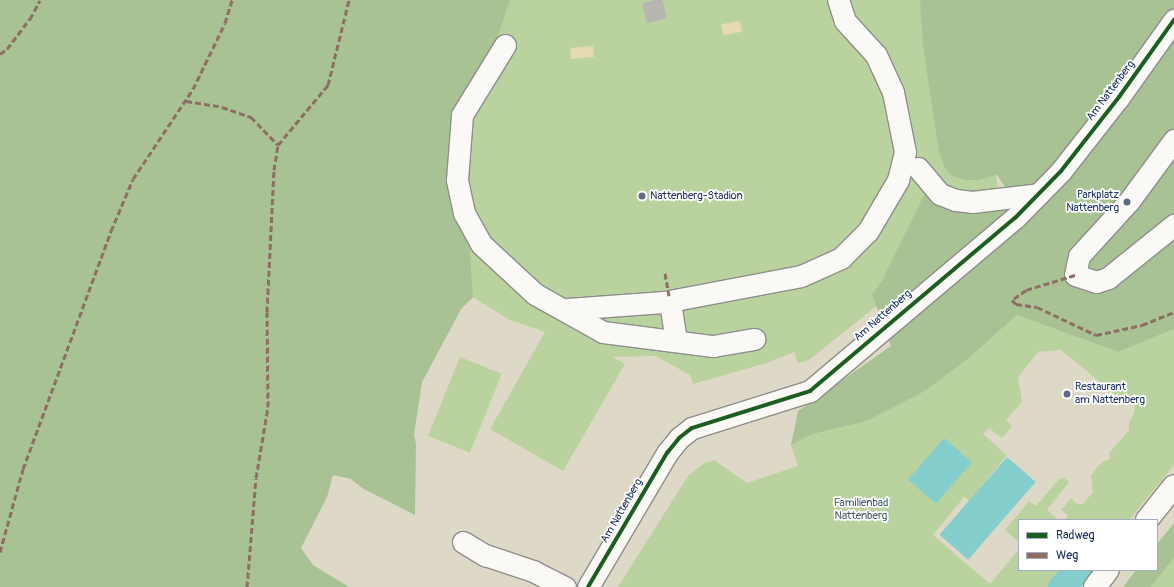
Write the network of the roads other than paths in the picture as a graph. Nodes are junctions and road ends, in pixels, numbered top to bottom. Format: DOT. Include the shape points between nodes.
graph roads {
  1 [pos="838,0"];
  2 [pos="1174,20"];
  3 [pos="505,45"];
  4 [pos="1174,140"];
  5 [pos="918,168"];
  6 [pos="1039,194"];
  7 [pos="1174,225"];
  8 [pos="567,309"];
  9 [pos="671,309"];
  10 [pos="754,339"];
  11 [pos="676,341"];
  12 [pos="1174,486"];
  13 [pos="1148,519"];
  14 [pos="463,542"];
  15 [pos="1107,571"];
  16 [pos="565,587"];
  17 [pos="588,587"];
  18 [pos="1094,587"];
  1 -- 8 [label="street" via="845,21 876,55 893,92 905,152 898,180 868,231 841,258 801,276 664,302"];
  2 -- 6 [label="street, Am Nattenberg" via="1119,97 1061,171"];
  3 -- 8 [label="street" via="462,115 457,180 464,213 481,244 504,267 535,294"];
  4 -- 7 [label="street" via="1129,201 1079,256 1075,275 1096,282 1108,278"];
  5 -- 6 [label="street" via="940,194 956,200 972,202"];
  6 -- 17 [label="street, Am Nattenberg" via="1015,218 810,391 692,428 679,438 667,453"];
  8 -- 11 [label="street" via="603,332"];
  9 -- 11 [label="street"];
  10 -- 11 [label="street" via="713,346"];
  12 -- 13 [label="main road"];
  14 -- 16 [label="street" via="485,555 533,571"];
  15 -- 18 [label="main road"];
}
